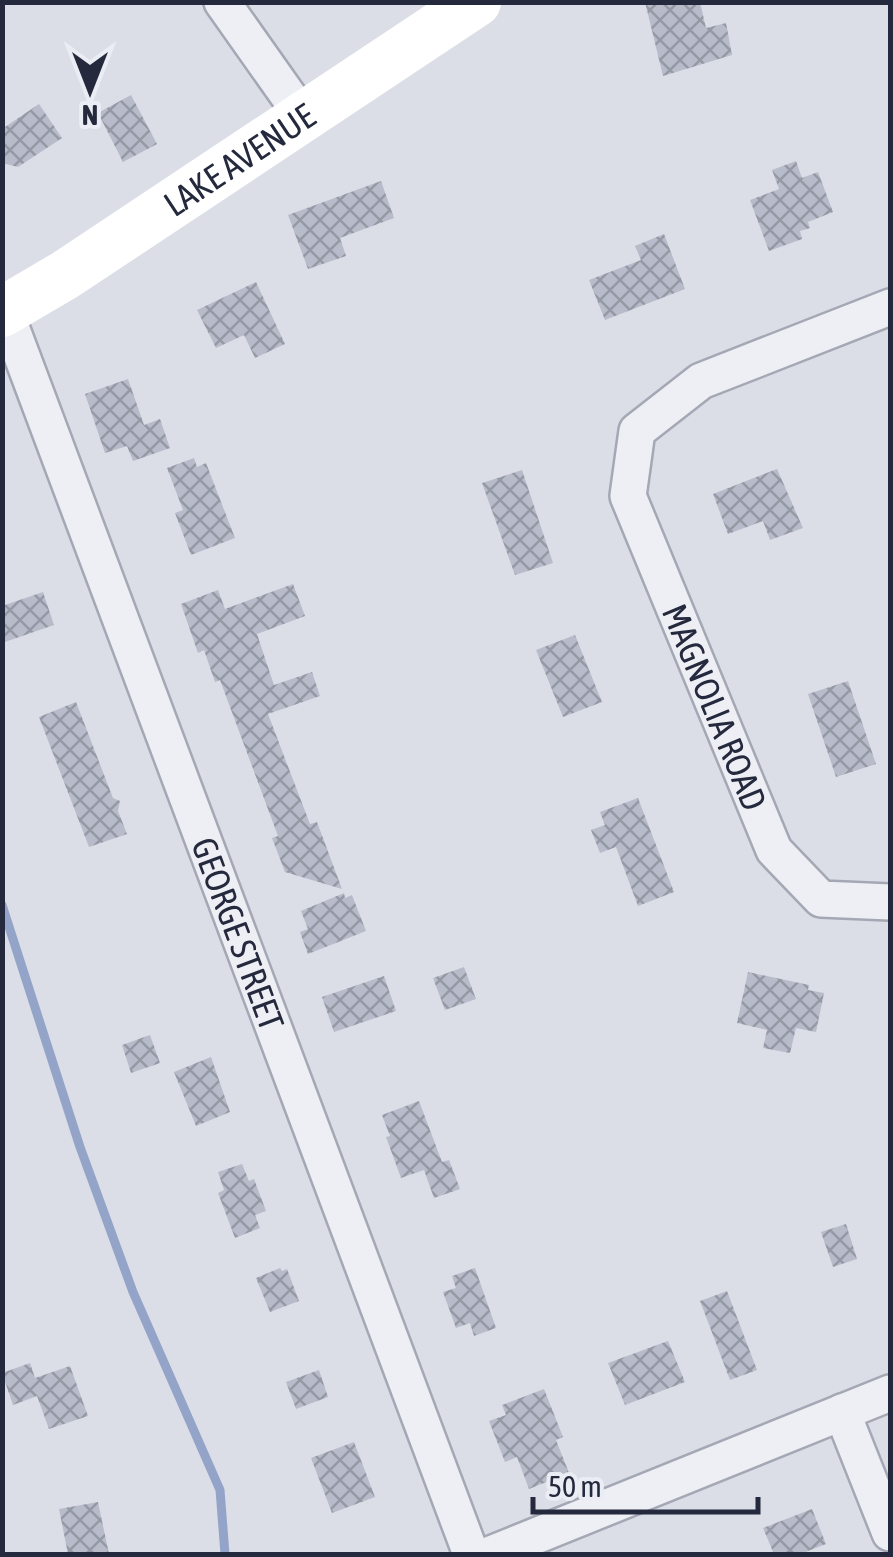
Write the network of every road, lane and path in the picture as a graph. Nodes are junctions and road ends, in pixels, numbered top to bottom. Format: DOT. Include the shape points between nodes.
graph roads {
  1 [pos="222,2"];
  2 [pos="476,2"];
  3 [pos="304,118"];
  4 [pos="890,308"];
  5 [pos="4,311"];
  6 [pos="890,902"];
  7 [pos="890,1394"];
  8 [pos="842,1412"];
  9 [pos="890,1533"];
  10 [pos="471,1554"];
  11 [pos="492,1554"];
  1 -- 3 [label="street"];
  2 -- 3 [label="street, LAKE AVENUE"];
  3 -- 5 [label="street, LAKE AVENUE"];
  4 -- 6 [label="street, MAGNOLIA ROAD" via="701,381 637,431 628,496 774,850 822,899"];
  5 -- 10 [label="street, GEORGE STREET"];
  7 -- 8 [label="street"];
  8 -- 9 [label="street"];
  8 -- 11 [label="street"];
}
